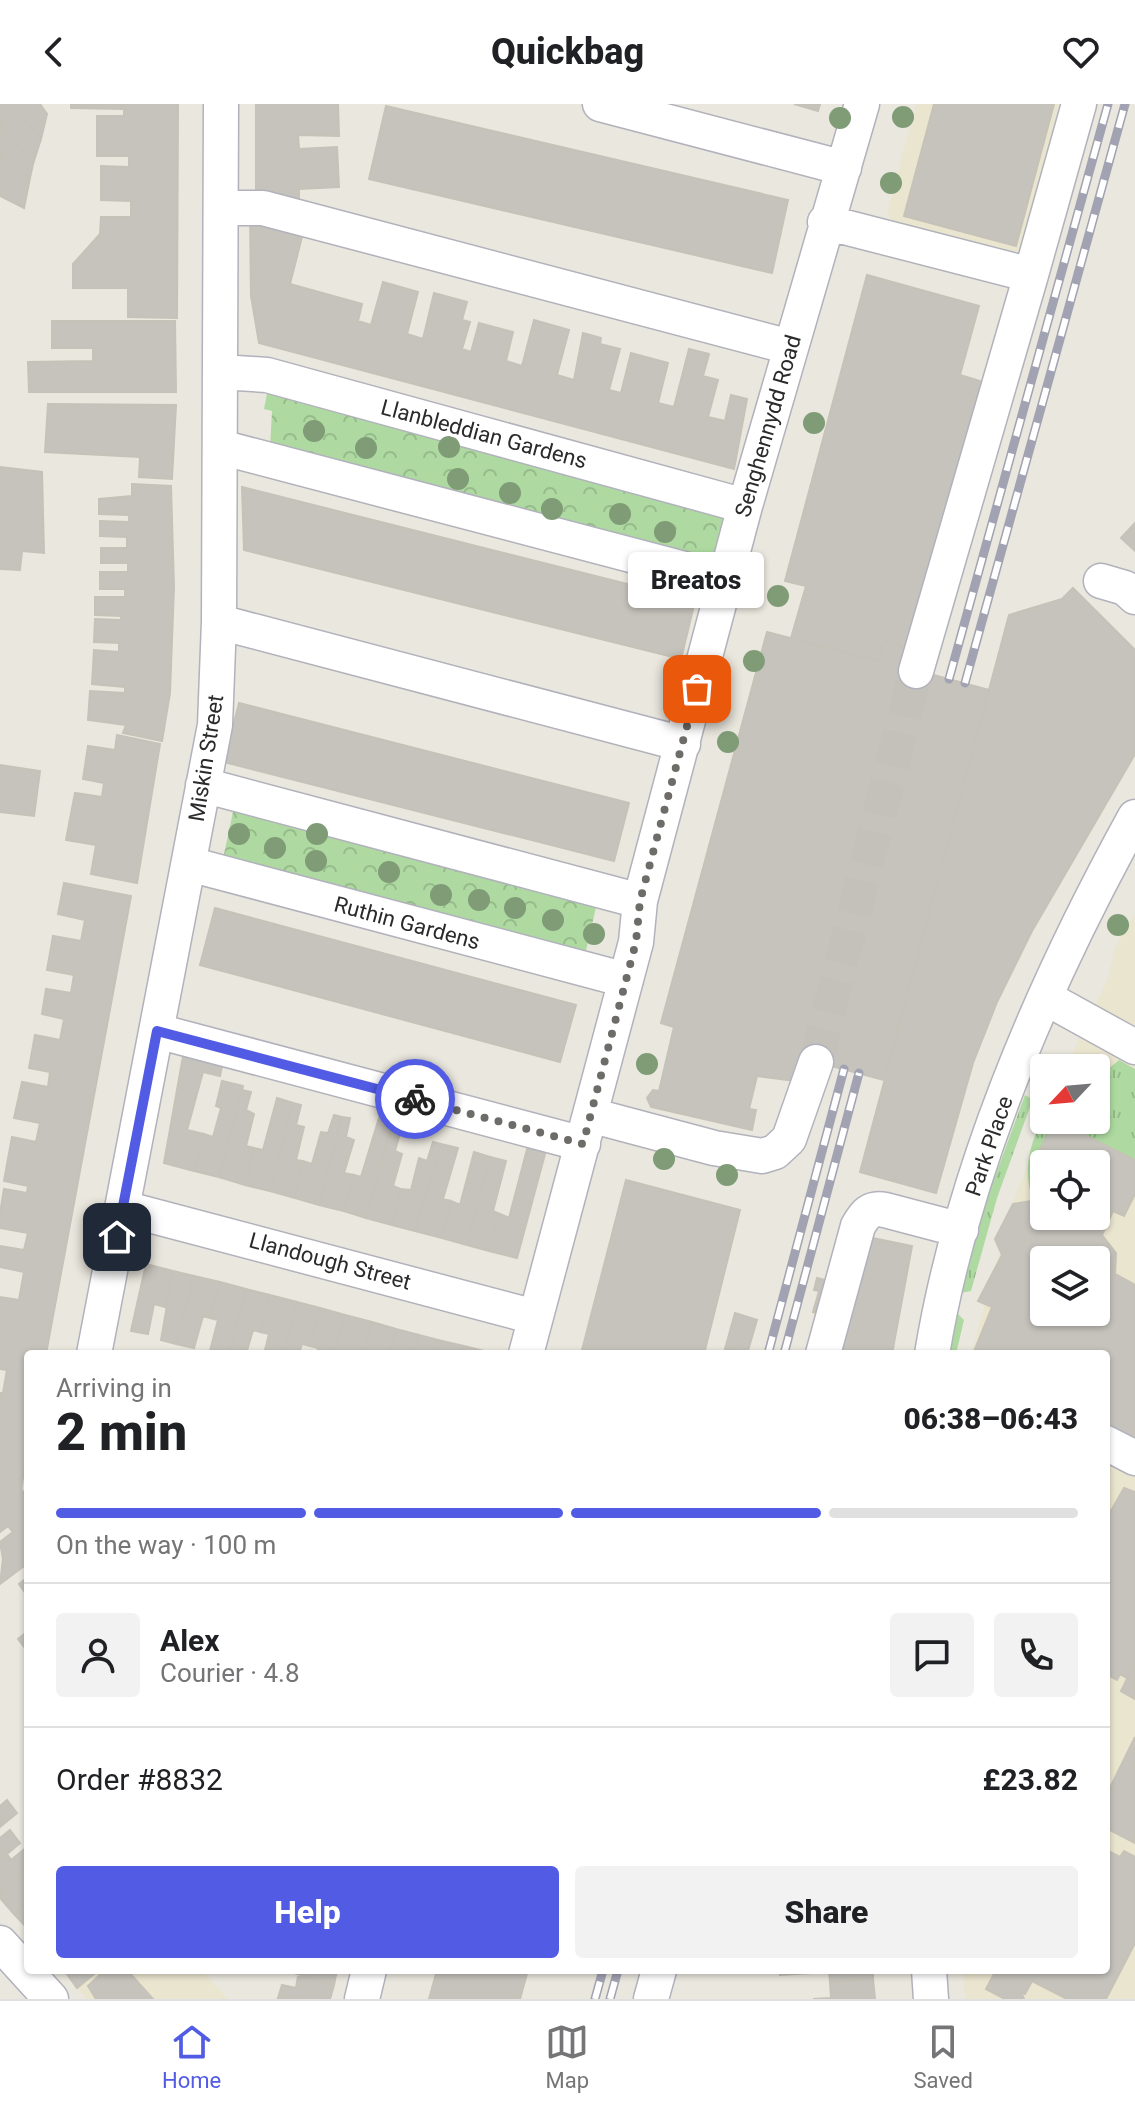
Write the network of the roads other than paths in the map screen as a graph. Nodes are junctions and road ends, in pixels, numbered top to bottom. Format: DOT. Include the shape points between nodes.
graph roads {
  1 [pos="221,104"];
  2 [pos="600,104"];
  3 [pos="862,104"];
  4 [pos="1079,104"];
  5 [pos="844,168"];
  6 [pos="221,208"];
  7 [pos="825,222"];
  8 [pos="1031,275"];
  9 [pos="790,347"];
  10 [pos="221,372"];
  11 [pos="220,447"];
  12 [pos="745,506"];
  13 [pos="726,580"];
  14 [pos="1101,581"];
  15 [pos="1135,597"];
  16 [pos="219,622"];
  17 [pos="916,671"];
  18 [pos="683,744"];
  19 [pos="203,785"];
  20 [pos="1135,817"];
  21 [pos="189,864"];
  22 [pos="640,901"];
  23 [pos="626,980"];
  24 [pos="1046,998"];
  25 [pos="157,1031"];
  26 [pos="1135,1047"];
  27 [pos="816,1062"];
  28 [pos="586,1130"];
  29 [pos="123,1208"];
  30 [pos="961,1230"];
  31 [pos="535,1317"];
  32 [pos="95,1350"];
  33 [pos="527,1350"];
  34 [pos="824,1350"];
  35 [pos="933,1350"];
  36 [pos="1110,1445"];
  37 [pos="1135,1458"];
  38 [pos="0,1943"];
  39 [pos="24,1969"];
  40 [pos="28,1974"];
  41 [pos="368,1974"];
  42 [pos="658,1974"];
  43 [pos="929,1974"];
  44 [pos="51,1999"];
  45 [pos="362,1999"];
  46 [pos="651,1999"];
  47 [pos="931,1999"];
  1 -- 6 [label="street, Miskin Street"];
  2 -- 5 [label="street"];
  3 -- 5 [label="street, Senghennydd Road"];
  4 -- 8 [label="street"];
  5 -- 7 [label="street, Senghennydd Road"];
  6 -- 9 [label="street" via="263,208"];
  6 -- 10 [label="street, Miskin Street"];
  7 -- 8 [label="street"];
  7 -- 9 [label="street, Senghennydd Road"];
  8 -- 17 [label="street"];
  9 -- 12 [label="street, Senghennydd Road"];
  10 -- 11 [label="street, Miskin Street"];
  10 -- 12 [label="street, Llanbleddian Gardens" via="267,375"];
  11 -- 13 [label="street"];
  11 -- 16 [label="street, Miskin Street"];
  12 -- 13 [label="street, Senghennydd Road"];
  13 -- 18 [label="street, Senghennydd Road"];
  14 -- 15 [label="street"];
  16 -- 18 [label="street"];
  16 -- 19 [label="street, Miskin Street" via="215,725"];
  18 -- 22 [label="street, Senghennydd Road"];
  19 -- 21 [label="street, Miskin Street"];
  19 -- 22 [label="street"];
  20 -- 24 [label="street, Park Place"];
  21 -- 23 [label="street, Ruthin Gardens"];
  21 -- 25 [label="street, Miskin Street"];
  22 -- 23 [label="street, Senghennydd Road"];
  23 -- 28 [label="street, Senghennydd Road"];
  24 -- 26 [label="street"];
  24 -- 30 [label="street, Park Place"];
  25 -- 28 [label="street"];
  25 -- 29 [label="street, Miskin Street"];
  27 -- 28 [label="street" via="789,1139 762,1156"];
  28 -- 31 [label="street, Senghennydd Road"];
  29 -- 31 [label="street, Llandough Street"];
  29 -- 32 [label="street, Miskin Street"];
  30 -- 34 [label="street" via="876,1208 865,1213"];
  30 -- 35 [label="street, Park Place"];
  31 -- 33 [label="street, Senghennydd Road"];
  36 -- 37 [label="street"];
  38 -- 39 [label="street"];
  40 -- 44 [label="street"];
  41 -- 45 [label="street"];
  42 -- 46 [label="street"];
  43 -- 47 [label="street"];
}
